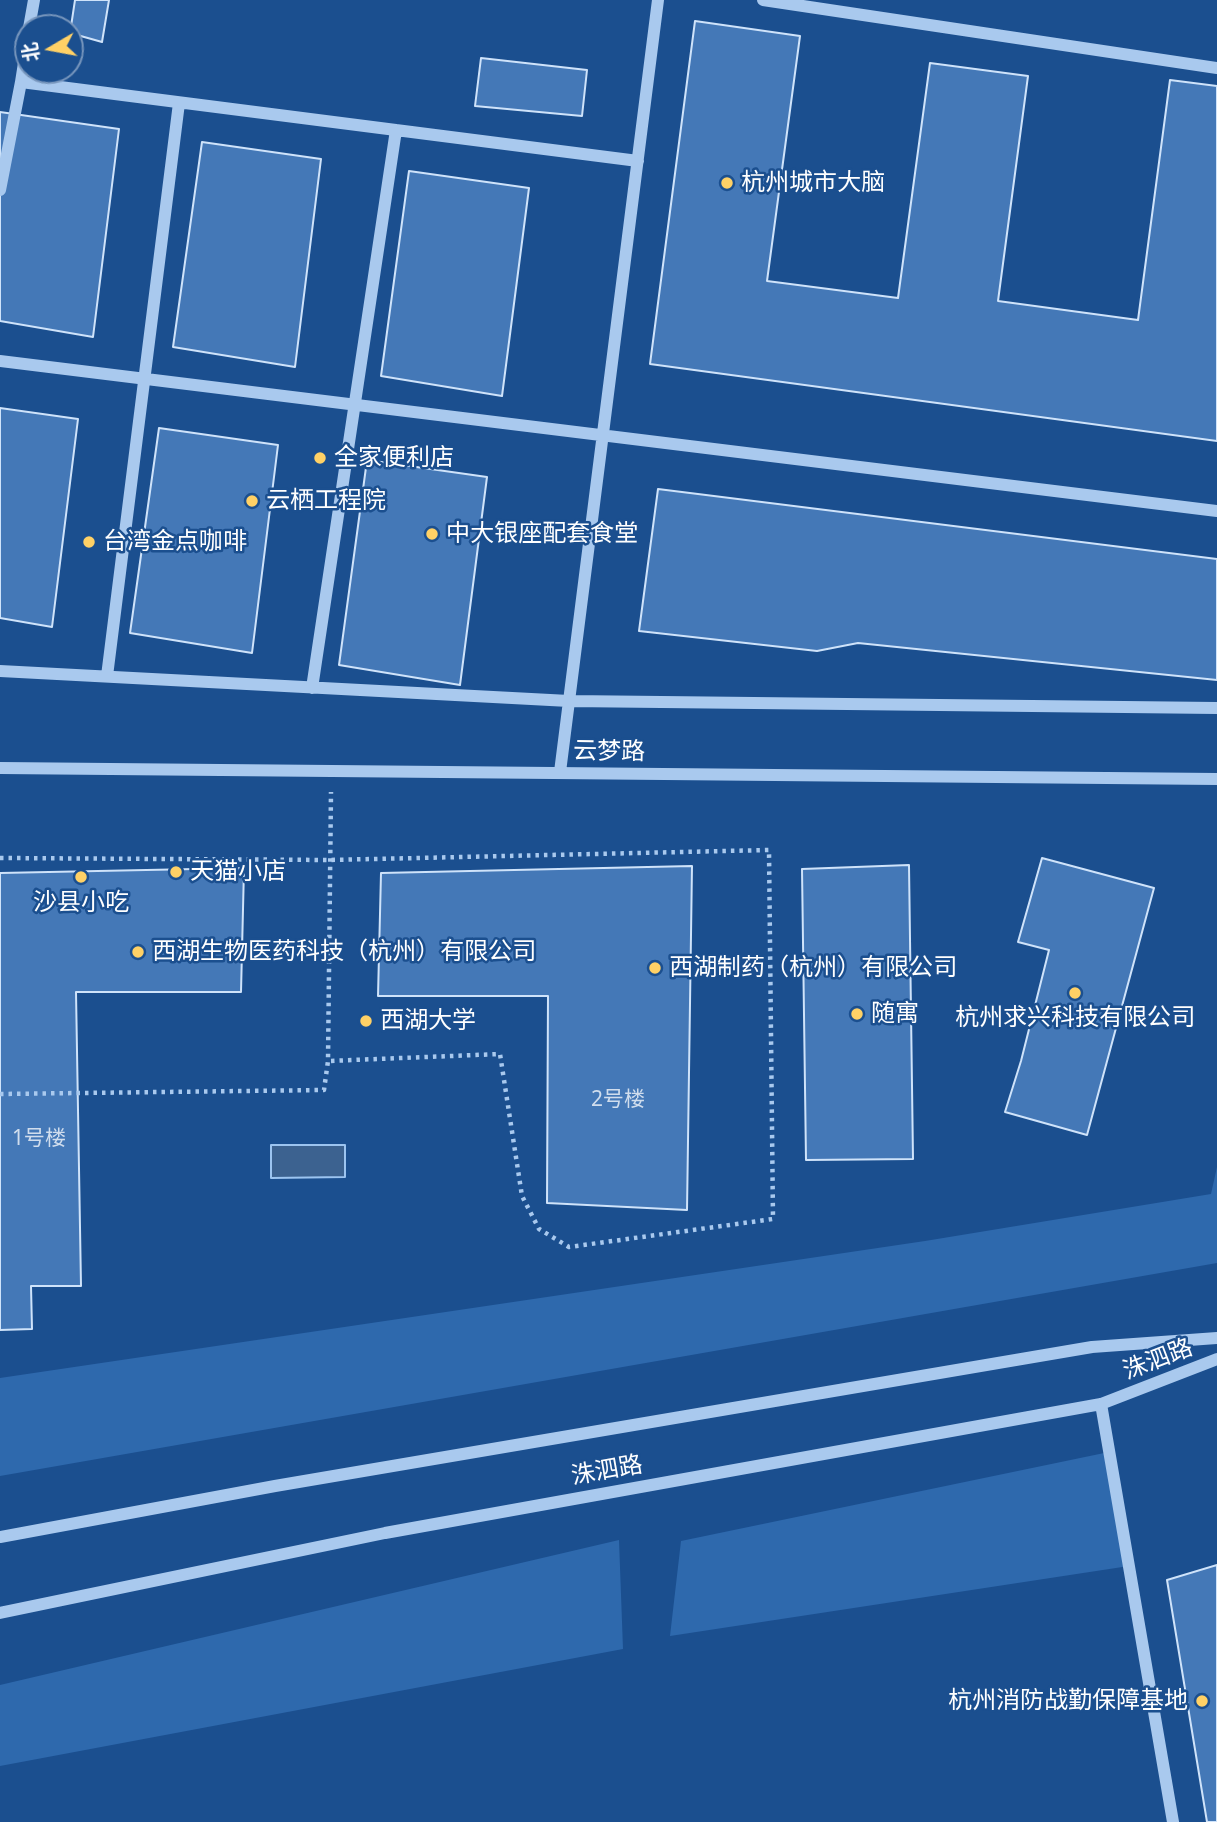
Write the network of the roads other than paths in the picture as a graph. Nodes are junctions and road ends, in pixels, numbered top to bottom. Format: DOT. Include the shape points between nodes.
graph roads {
  1 [pos="658,0"];
  2 [pos="764,0"];
  3 [pos="1217,68"];
  4 [pos="21,84"];
  5 [pos="36,84"];
  6 [pos="180,103"];
  7 [pos="396,130"];
  8 [pos="638,161"];
  9 [pos="0,190"];
  10 [pos="0,361"];
  11 [pos="145,379"];
  12 [pos="355,405"];
  13 [pos="603,435"];
  14 [pos="1217,511"];
  15 [pos="0,671"];
  16 [pos="107,677"];
  17 [pos="312,688"];
  18 [pos="569,701"];
  19 [pos="1217,708"];
  20 [pos="0,768"];
  21 [pos="560,772"];
  22 [pos="1217,779"];
  23 [pos="1217,1338"];
  24 [pos="1217,1359"];
  25 [pos="1101,1404"];
  26 [pos="0,1537"];
  27 [pos="0,1613"];
  28 [pos="1173,1822"];
  1 -- 8 [label="street"];
  2 -- 3 [label="street"];
  4 -- 9 [label="street"];
  5 -- 6 [label="street"];
  6 -- 7 [label="street"];
  6 -- 11 [label="street"];
  7 -- 8 [label="street"];
  7 -- 12 [label="street"];
  8 -- 13 [label="street"];
  10 -- 11 [label="street"];
  11 -- 12 [label="street"];
  11 -- 16 [label="street"];
  12 -- 13 [label="street"];
  12 -- 17 [label="street"];
  13 -- 14 [label="street"];
  13 -- 18 [label="street"];
  15 -- 16 [label="street"];
  16 -- 17 [label="street"];
  17 -- 18 [label="street"];
  18 -- 19 [label="street"];
  18 -- 21 [label="street"];
  20 -- 21 [label="street, 云梦路"];
  21 -- 22 [label="street, 云梦路"];
  23 -- 26 [label="street, 洙泗路" via="1093,1347"];
  24 -- 25 [label="street, 洙泗路"];
  25 -- 27 [label="street, 洙泗路" via="385,1533"];
  25 -- 28 [label="street"];
}
